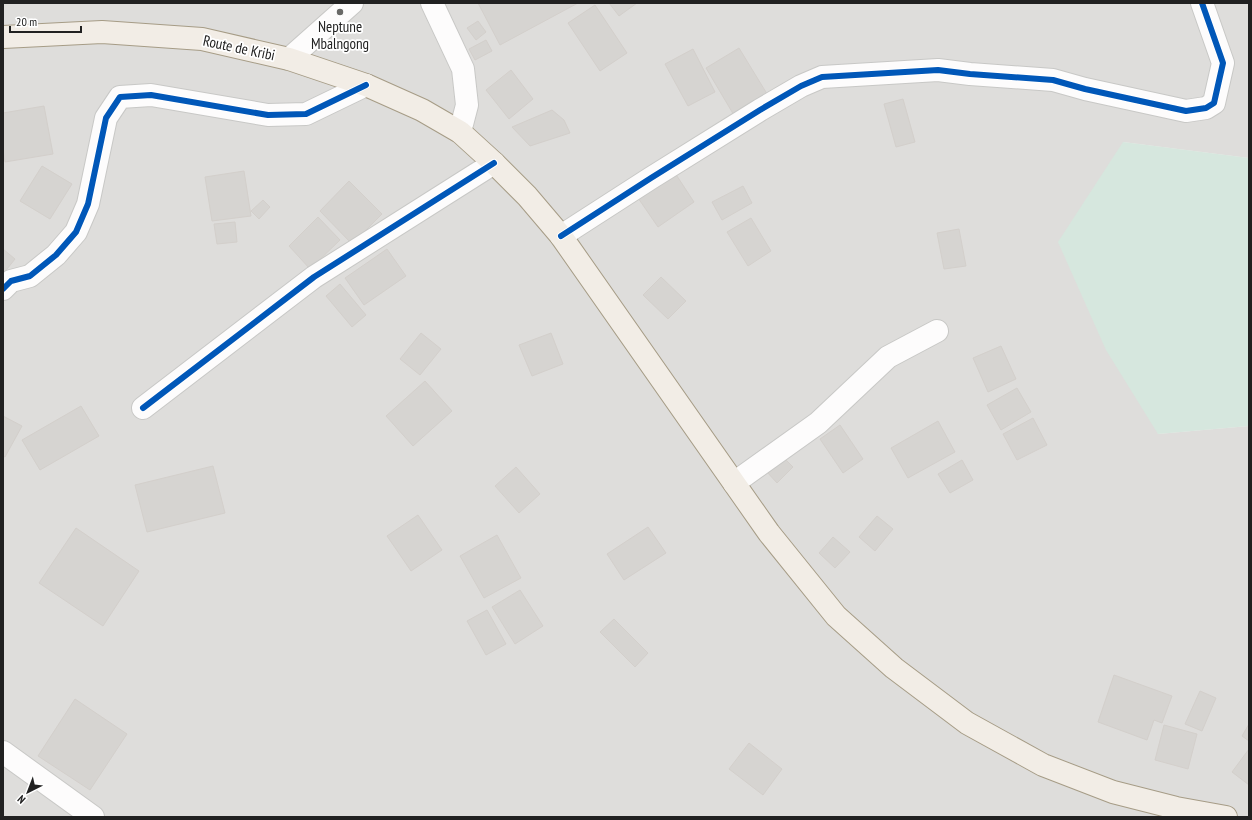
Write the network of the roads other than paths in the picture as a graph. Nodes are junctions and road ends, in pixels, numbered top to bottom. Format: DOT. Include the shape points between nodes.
graph roads {
  1 [pos="352,3"];
  2 [pos="432,3"];
  3 [pos="1202,3"];
  4 [pos="3,37"];
  5 [pos="289,59"];
  6 [pos="366,85"];
  7 [pos="460,132"];
  8 [pos="494,163"];
  9 [pos="561,236"];
  10 [pos="3,289"];
  11 [pos="937,331"];
  12 [pos="143,408"];
  13 [pos="734,483"];
  14 [pos="3,752"];
  15 [pos="93,817"];
  16 [pos="1226,817"];
  1 -- 5 [label="street"];
  2 -- 7 [label="street" via="463,69 467,105"];
  3 -- 9 [label="street" via="1223,63 1214,103 1206,108 1186,111 1053,80 938,70 822,77 760,110"];
  4 -- 5 [label="main road, Route de Kribi" via="102,32 202,39"];
  5 -- 6 [label="main road, Route de Kribi"];
  6 -- 7 [label="main road, Route de Kribi" via="422,110"];
  6 -- 10 [label="street" via="306,114 268,115 151,95 120,97 106,118 88,204 76,232 56,255 30,276 12,281"];
  7 -- 8 [label="main road, Route de Kribi"];
  8 -- 9 [label="main road, Route de Kribi"];
  8 -- 12 [label="street" via="314,277"];
  9 -- 13 [label="main road, Route de Kribi"];
  11 -- 13 [label="street" via="888,357 818,423"];
  13 -- 16 [label="main road, Route de Kribi" via="769,533 836,616 894,668 967,723 1044,765 1113,792 1176,808"];
  14 -- 15 [label="street"];
}
